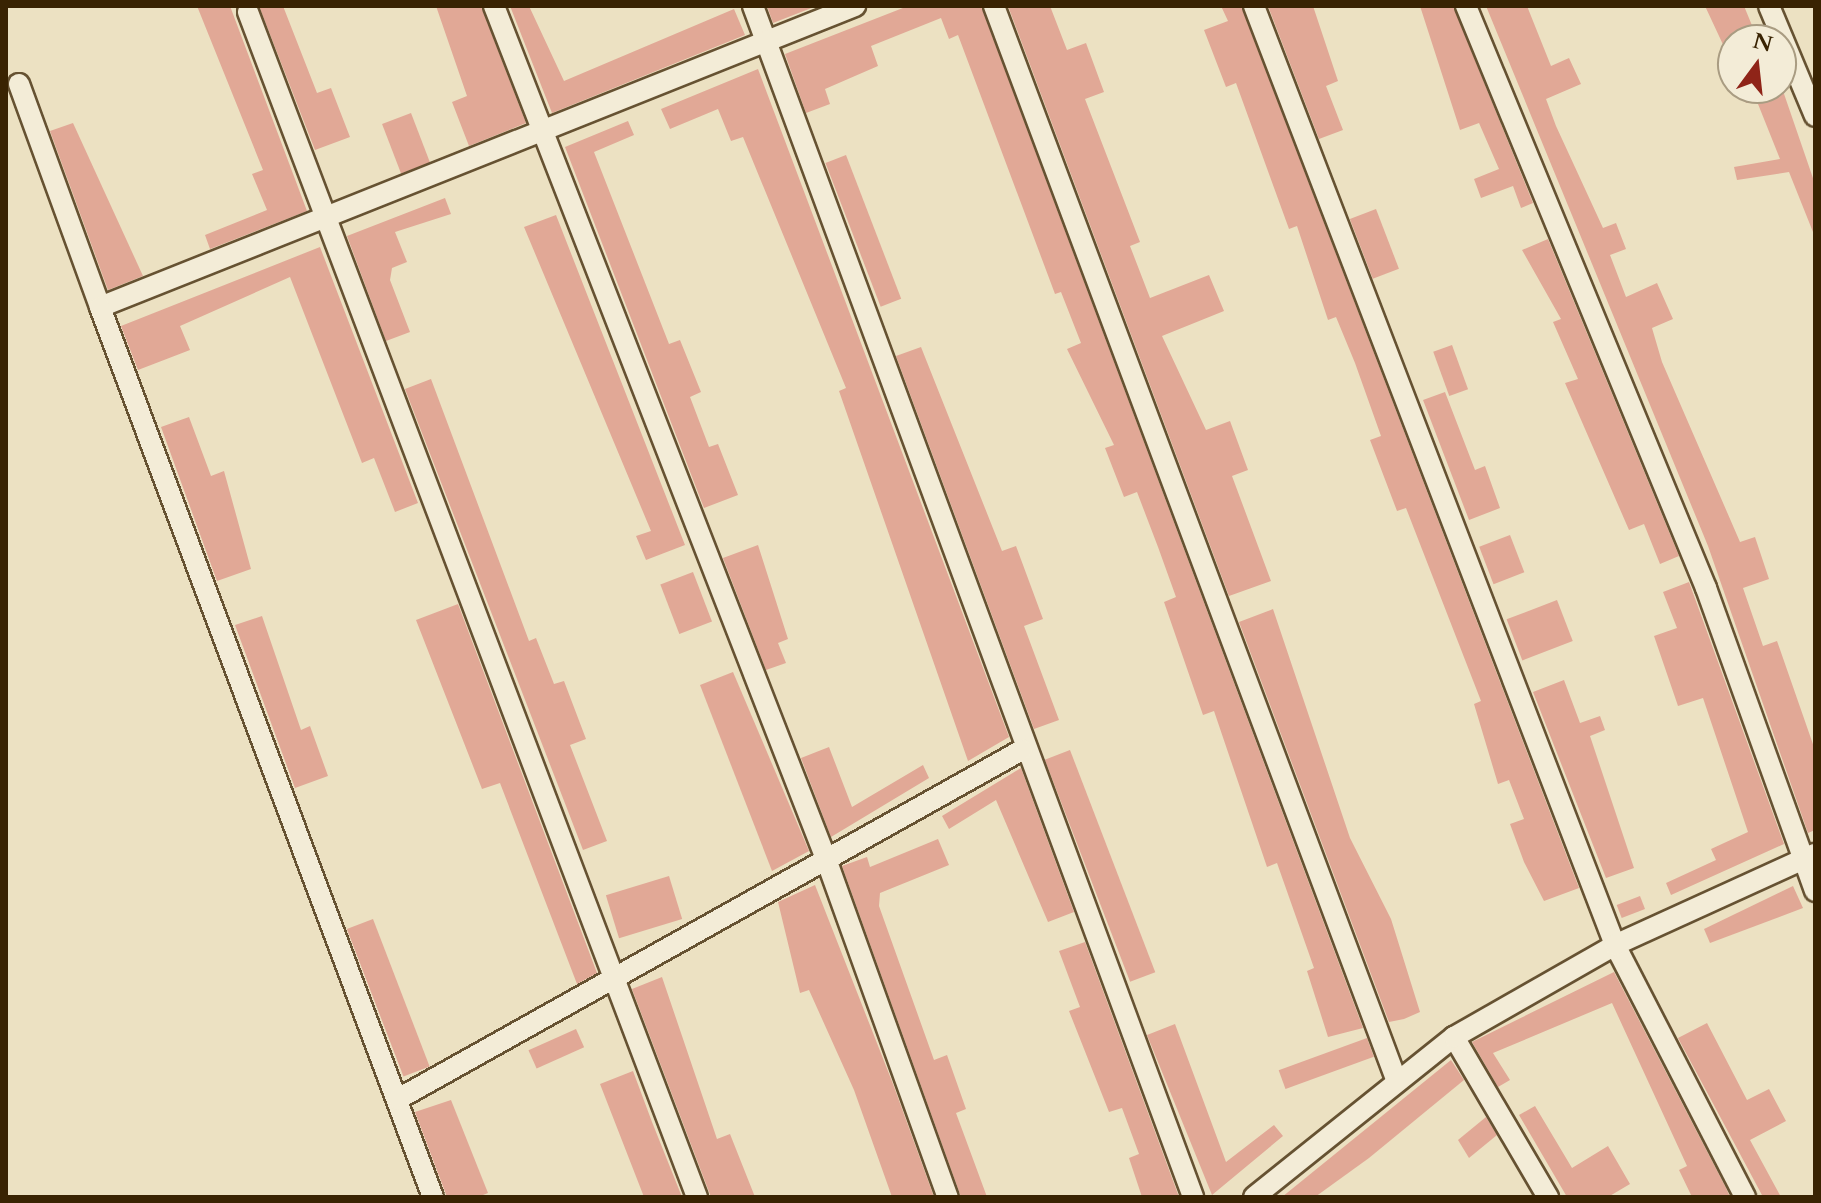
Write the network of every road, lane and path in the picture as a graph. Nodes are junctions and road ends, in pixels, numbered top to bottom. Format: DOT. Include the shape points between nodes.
graph roads {
  1 [pos="494,6"];
  2 [pos="753,6"];
  3 [pos="855,6"];
  4 [pos="994,6"];
  5 [pos="1254,6"];
  6 [pos="1466,6"];
  7 [pos="1769,6"];
  8 [pos="248,12"];
  9 [pos="765,40"];
  10 [pos="19,84"];
  11 [pos="1815,116"];
  12 [pos="543,134"];
  13 [pos="326,219"];
  14 [pos="100,307"];
  15 [pos="1022,750"];
  16 [pos="1807,857"];
  17 [pos="826,859"];
  18 [pos="1815,891"];
  19 [pos="1615,945"];
  20 [pos="612,980"];
  21 [pos="1454,1037"];
  22 [pos="1396,1079"];
  23 [pos="398,1099"];
  24 [pos="433,1197"];
  25 [pos="697,1197"];
  26 [pos="948,1197"];
  27 [pos="1193,1197"];
  28 [pos="1254,1197"];
  29 [pos="1548,1197"];
  30 [pos="1745,1197"];
  1 -- 12 [label="street"];
  2 -- 9 [label="street"];
  3 -- 9 [label="street"];
  4 -- 22 [label="street"];
  5 -- 19 [label="street"];
  6 -- 16 [label="street" via="1701,574"];
  7 -- 11 [label="street"];
  8 -- 13 [label="street"];
  9 -- 12 [label="street"];
  9 -- 15 [label="street"];
  10 -- 14 [label="street"];
  12 -- 13 [label="street"];
  12 -- 17 [label="street"];
  13 -- 14 [label="street"];
  13 -- 20 [label="street"];
  14 -- 23 [label="street"];
  15 -- 17 [label="street"];
  15 -- 27 [label="street"];
  16 -- 18 [label="street"];
  16 -- 19 [label="street"];
  17 -- 20 [label="street"];
  17 -- 26 [label="street"];
  19 -- 21 [label="street"];
  19 -- 30 [label="street"];
  20 -- 23 [label="street"];
  20 -- 25 [label="street"];
  21 -- 22 [label="street"];
  21 -- 29 [label="street"];
  22 -- 28 [label="street"];
  23 -- 24 [label="street"];
}
